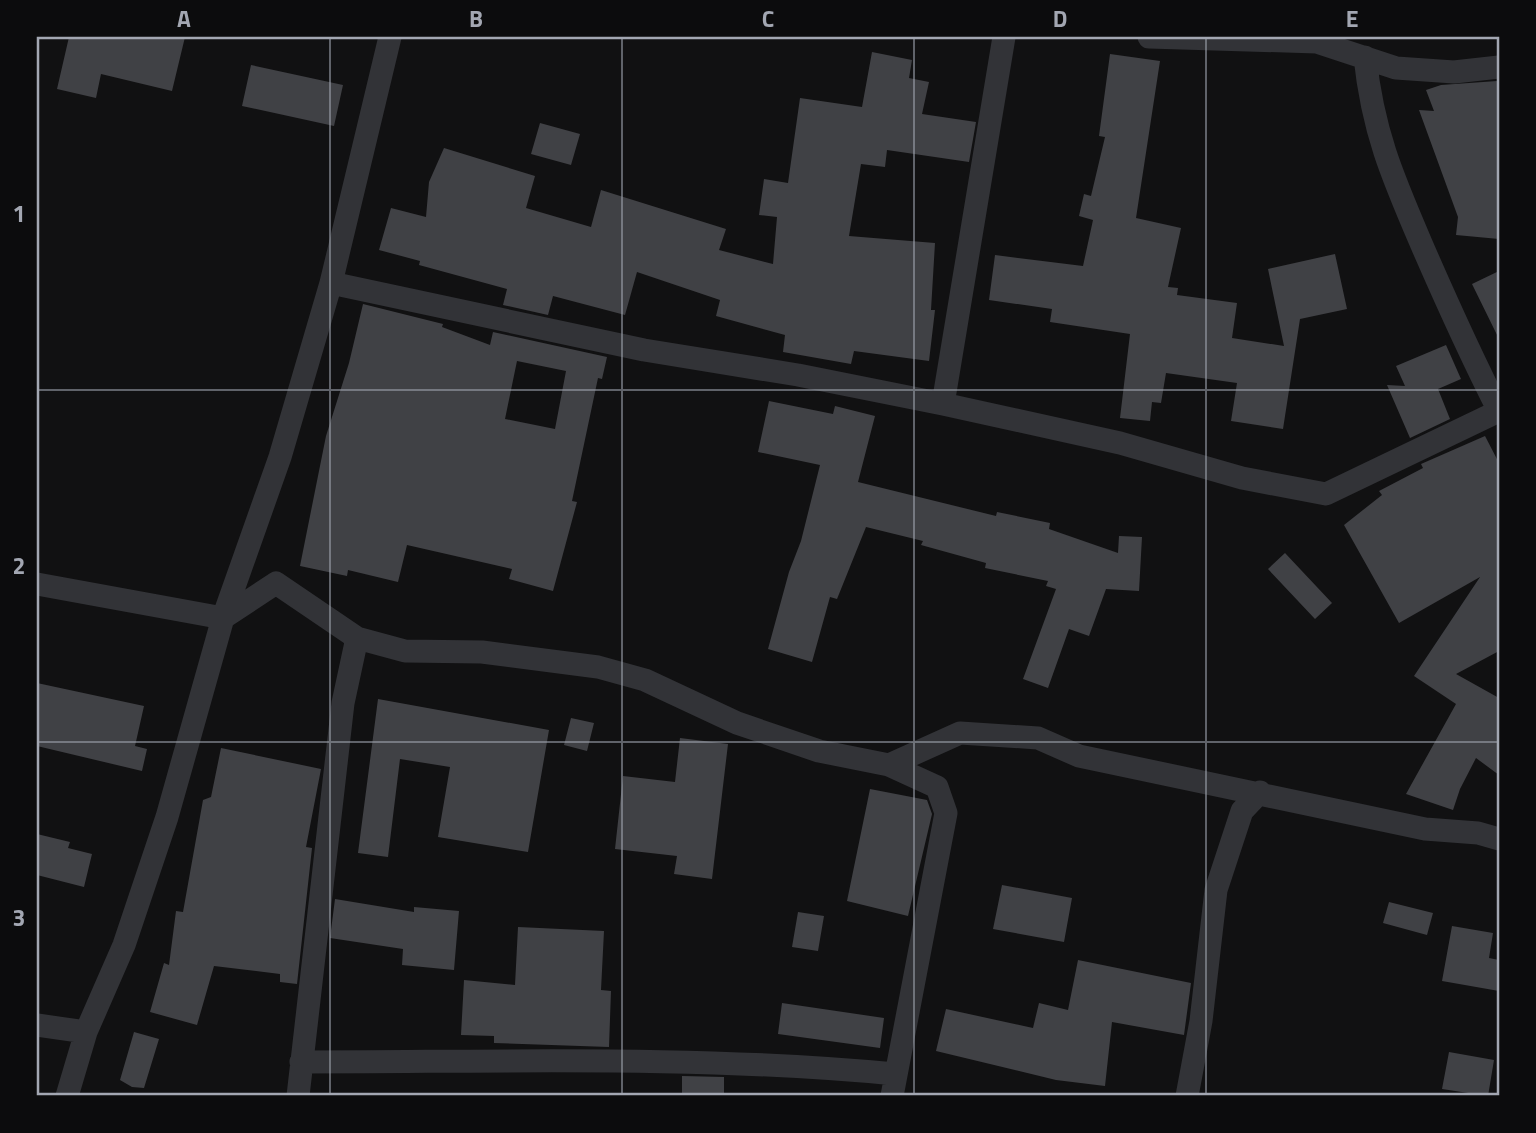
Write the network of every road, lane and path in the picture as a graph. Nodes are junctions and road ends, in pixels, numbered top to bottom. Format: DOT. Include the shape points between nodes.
graph roads {
  1 [pos="390,37"];
  2 [pos="1004,37"];
  3 [pos="1149,37"];
  4 [pos="1365,57"];
  5 [pos="1499,67"];
  6 [pos="331,283"];
  7 [pos="943,404"];
  8 [pos="37,584"];
  9 [pos="223,618"];
  10 [pos="357,638"];
  11 [pos="889,765"];
  12 [pos="1260,792"];
  13 [pos="1499,839"];
  14 [pos="37,1025"];
  15 [pos="86,1032"];
  16 [pos="301,1062"];
  17 [pos="894,1085"];
  18 [pos="67,1096"];
  19 [pos="298,1096"];
  20 [pos="1187,1096"];
  1 -- 6 [label="street"];
  2 -- 7 [label="street"];
  3 -- 4 [label="street" via="1317,42"];
  4 -- 5 [label="street" via="1396,68 1454,72"];
  4 -- 7 [label="street" via="1370,105 1386,162 1455,324 1499,411 1326,494 1242,478 1120,443"];
  6 -- 7 [label="street" via="644,350"];
  6 -- 9 [label="street" via="280,457"];
  8 -- 9 [label="street"];
  9 -- 10 [label="street" via="276,583"];
  9 -- 15 [label="street" via="163,830 124,945"];
  10 -- 11 [label="street" via="405,651 482,652 598,667 645,680 737,723 795,743"];
  10 -- 16 [label="street" via="343,703"];
  11 -- 12 [label="street" via="960,733 1038,738 1079,756"];
  11 -- 17 [label="street" via="937,787 946,813"];
  12 -- 13 [label="street" via="1425,829"];
  12 -- 20 [label="street" via="1242,811 1216,890"];
  14 -- 15 [label="street"];
  15 -- 18 [label="street"];
  16 -- 17 [label="street" via="785,1063"];
  16 -- 19 [label="street"];
}
